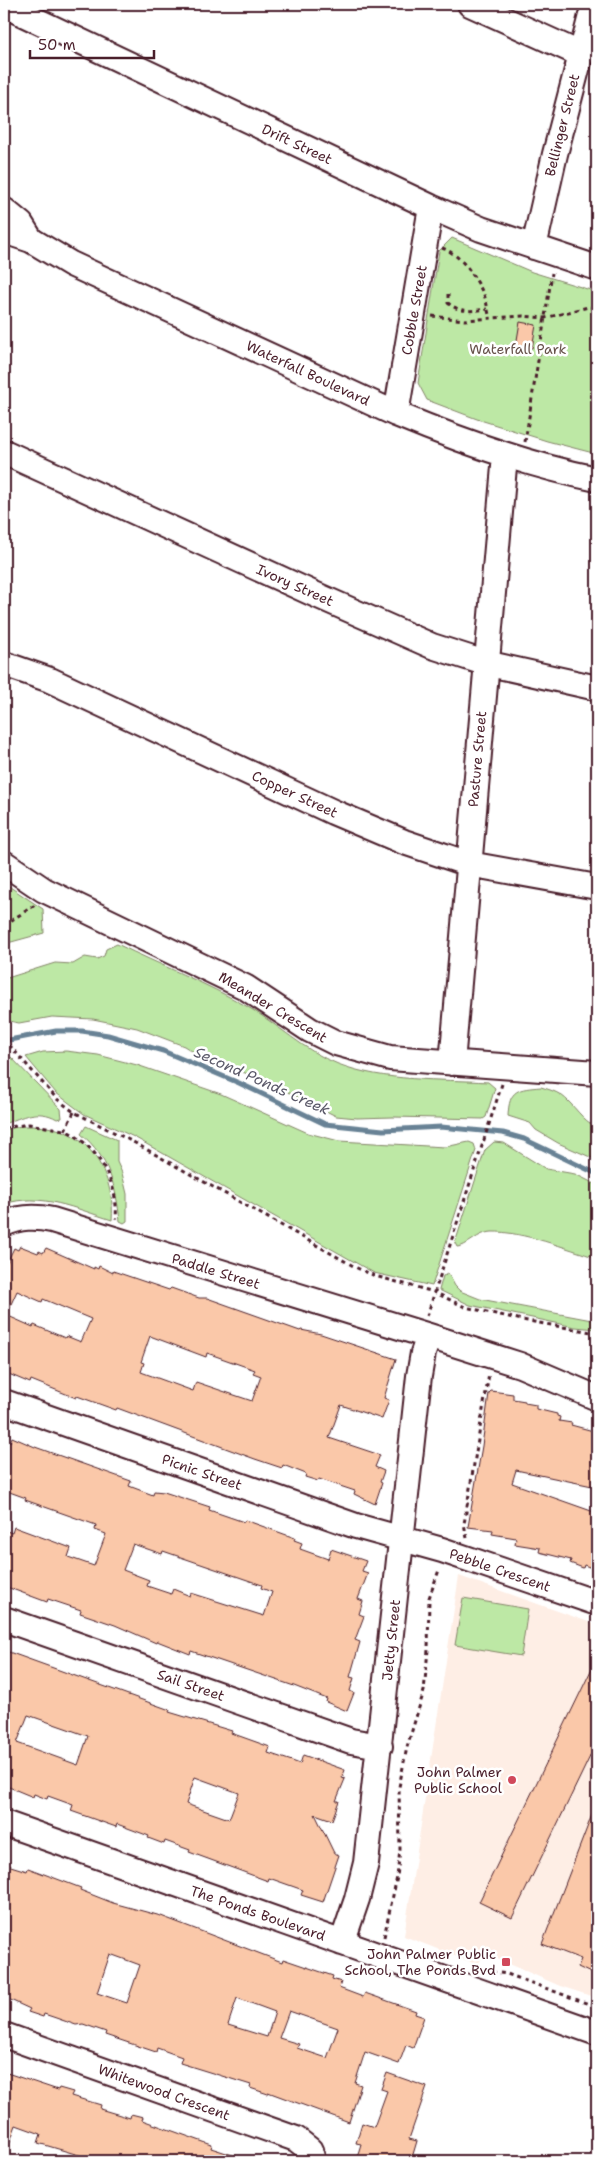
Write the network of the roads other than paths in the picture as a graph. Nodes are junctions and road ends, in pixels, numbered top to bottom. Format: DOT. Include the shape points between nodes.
graph roads {
  1 [pos="4,4"];
  2 [pos="470,4"];
  3 [pos="594,4"];
  4 [pos="580,54"];
  5 [pos="431,207"];
  6 [pos="4,210"];
  7 [pos="4,231"];
  8 [pos="31,240"];
  9 [pos="545,251"];
  10 [pos="597,268"];
  11 [pos="396,414"];
  12 [pos="4,452"];
  13 [pos="513,457"];
  14 [pos="597,479"];
  15 [pos="485,663"];
  16 [pos="4,664"];
  17 [pos="597,688"];
  18 [pos="4,863"];
  19 [pos="469,864"];
  20 [pos="597,887"];
  21 [pos="452,1063"];
  22 [pos="597,1073"];
  23 [pos="4,1224"];
  24 [pos="427,1327"];
  25 [pos="597,1398"];
  26 [pos="4,1402"];
  27 [pos="402,1539"];
  28 [pos="597,1603"];
  29 [pos="4,1619"];
  30 [pos="380,1746"];
  31 [pos="4,1823"];
  32 [pos="342,1943"];
  33 [pos="597,2033"];
  34 [pos="4,2036"];
  35 [pos="313,2161"];
  1 -- 5 [label="street, Drift Street"];
  2 -- 4 [label="street"];
  3 -- 4 [label="street, Bellinger Street"];
  4 -- 9 [label="street, Bellinger Street"];
  5 -- 9 [label="street, Drift Street" via="481,229"];
  5 -- 11 [label="street, Cobble Street"];
  6 -- 8 [label="street, Waterfall Boulevard" via="21,224"];
  7 -- 8 [label="street, Waterfall Boulevard"];
  8 -- 11 [label="street, Waterfall Boulevard" via="71,264"];
  9 -- 10 [label="street, Drift Street"];
  11 -- 13 [label="street, Waterfall Boulevard"];
  12 -- 15 [label="street, Ivory Street" via="432,646"];
  13 -- 14 [label="street, Waterfall Boulevard"];
  13 -- 15 [label="street, Pasture Street"];
  15 -- 17 [label="street, Ivory Street"];
  15 -- 19 [label="street, Pasture Street"];
  16 -- 19 [label="street, Copper Street" via="50,680 333,812 404,842"];
  18 -- 21 [label="street, Meander Crescent" via="44,890 245,987 336,1044 390,1058"];
  19 -- 20 [label="street, Copper Street"];
  19 -- 21 [label="street, Pasture Street"];
  21 -- 22 [label="street, Meander Crescent"];
  23 -- 24 [label="street, Paddle Street" via="28,1217 52,1220"];
  24 -- 25 [label="street"];
  24 -- 27 [label="street, Jetty Street"];
  26 -- 27 [label="street, Picnic Street" via="356,1526"];
  27 -- 28 [label="street, Pebble Crescent"];
  27 -- 30 [label="street, Jetty Street"];
  29 -- 30 [label="street, Sail Street" via="351,1741"];
  30 -- 32 [label="street, Jetty Street" via="366,1863"];
  31 -- 32 [label="street, The Ponds Boulevard"];
  32 -- 33 [label="street, The Ponds Boulevard"];
  34 -- 35 [label="street, Whitewood Crescent" via="296,2139 310,2150"];
}
